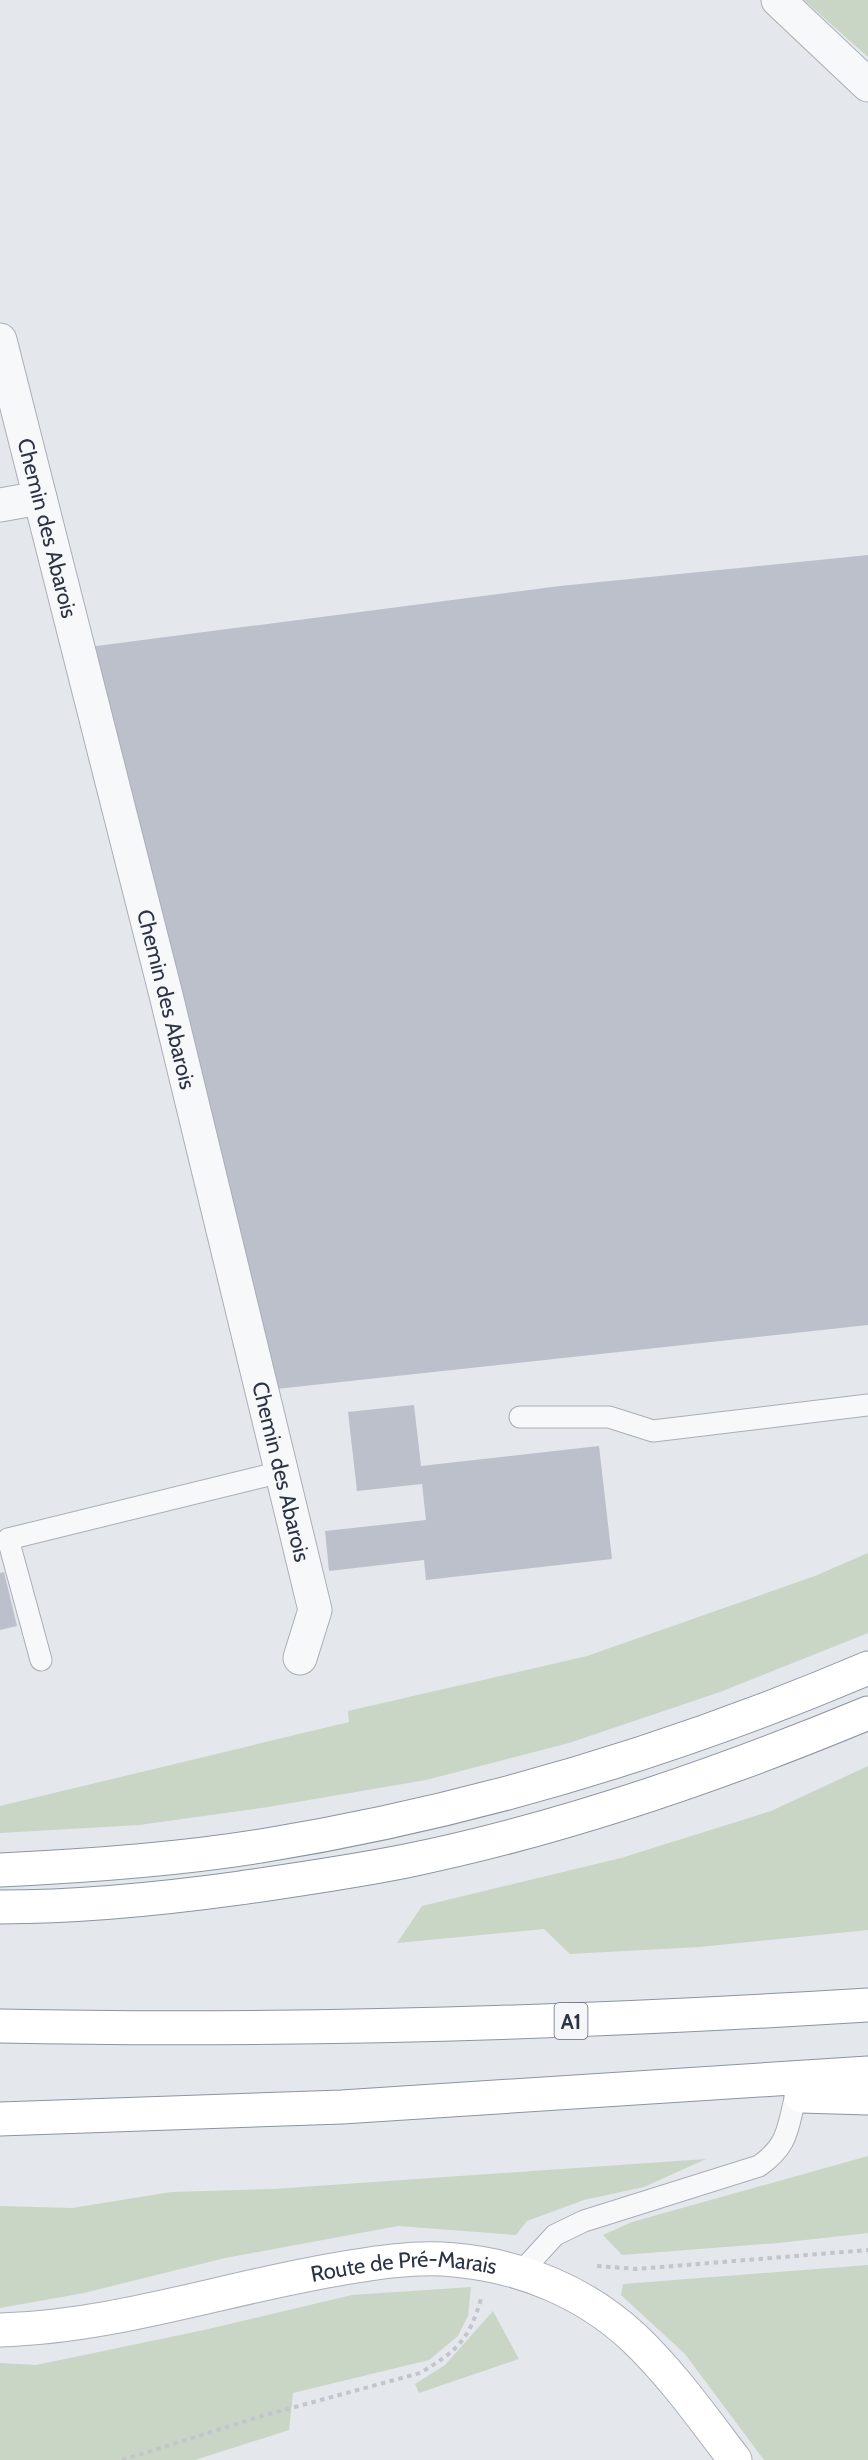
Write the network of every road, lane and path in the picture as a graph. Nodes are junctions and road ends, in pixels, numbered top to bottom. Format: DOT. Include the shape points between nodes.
graph roads {
  1 [pos="778,0"];
  2 [pos="868,84"];
  3 [pos="0,340"];
  4 [pos="40,498"];
  5 [pos="0,505"];
  6 [pos="868,1405"];
  7 [pos="520,1417"];
  8 [pos="281,1472"];
  9 [pos="300,1658"];
  10 [pos="41,1660"];
  11 [pos="868,1668"];
  12 [pos="868,1713"];
  13 [pos="0,1870"];
  14 [pos="0,1907"];
  15 [pos="868,2005"];
  16 [pos="0,2026"];
  17 [pos="868,2073"];
  18 [pos="635,2089"];
  19 [pos="796,2096"];
  20 [pos="868,2098"];
  21 [pos="0,2119"];
  22 [pos="868,2250"];
  23 [pos="592,2265"];
  24 [pos="509,2269"];
  25 [pos="0,2331"];
  26 [pos="122,2460"];
  27 [pos="735,2460"];
  1 -- 2 [label="street"];
  3 -- 4 [label="street, Chemin des Abarois"];
  4 -- 5 [label="street"];
  4 -- 8 [label="street, Chemin des Abarois"];
  6 -- 7 [label="lane" via="654,1431 609,1416"];
  8 -- 9 [label="street, Chemin des Abarois" via="315,1610"];
  8 -- 10 [label="lane" via="8,1539"];
  11 -- 13 [label="main road" via="659,1748 523,1789 406,1818 260,1846"];
  12 -- 14 [label="main road" via="644,1796 407,1861 164,1898"];
  15 -- 16 [label="main road, A1" via="460,2025 274,2029"];
  17 -- 18 [label="main road"];
  18 -- 19 [label="main road"];
  18 -- 21 [label="main road" via="342,2107"];
  19 -- 20 [label="main road"];
  19 -- 24 [label="lane" via="784,2142 759,2166 585,2221 555,2235"];
  22 -- 23 [label="path" via="637,2269"];
  24 -- 25 [label="main road, Route de Pré-Marais" via="454,2260 373,2263 110,2318"];
  24 -- 26 [label="path" via="481,2298 472,2327 462,2341 420,2373 262,2416"];
  24 -- 27 [label="main road, Route de Pré-Marais" via="546,2282 592,2307 634,2339 688,2398"];
}
